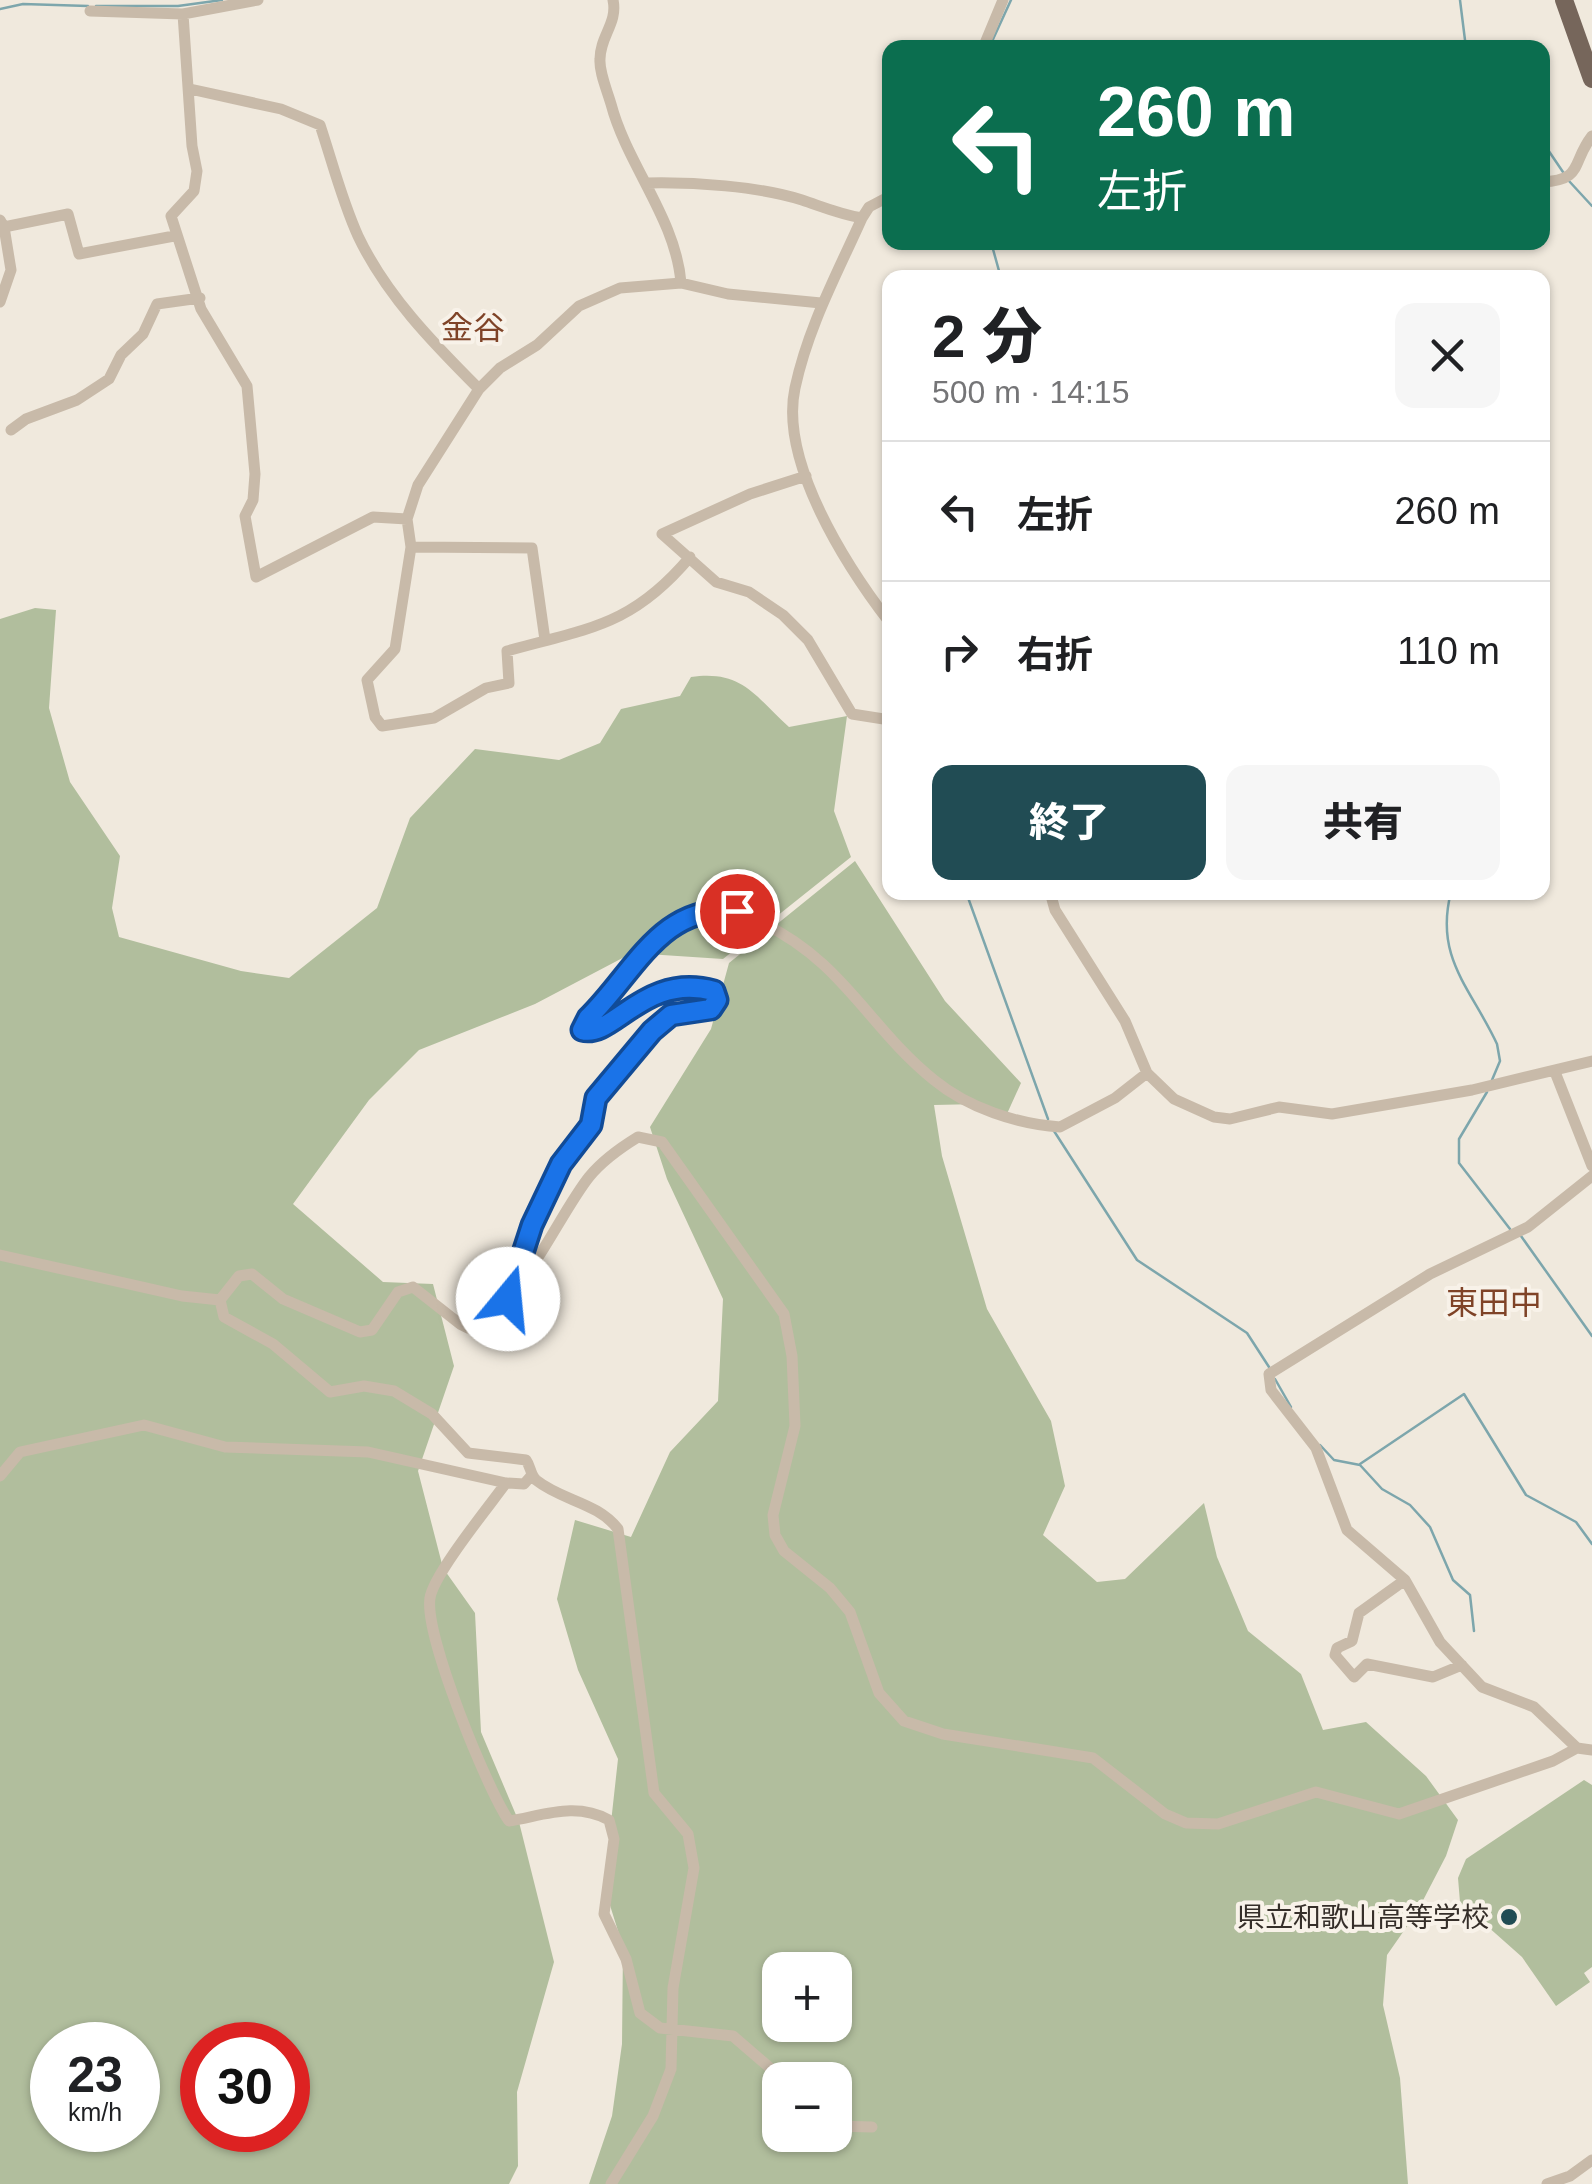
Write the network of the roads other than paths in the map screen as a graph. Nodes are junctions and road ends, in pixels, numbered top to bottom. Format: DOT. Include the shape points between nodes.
graph roads {
  1 [pos="258,0"];
  2 [pos="612,0"];
  3 [pos="1003,0"];
  4 [pos="1564,0"];
  5 [pos="90,11"];
  6 [pos="183,14"];
  7 [pos="986,40"];
  8 [pos="1592,80"];
  9 [pos="190,89"];
  10 [pos="1592,136"];
  11 [pos="1550,182"];
  12 [pos="646,183"];
  13 [pos="882,200"];
  14 [pos="862,218"];
  15 [pos="2,223"];
  16 [pos="174,236"];
  17 [pos="681,283"];
  18 [pos="200,298"];
  19 [pos="0,302"];
  20 [pos="820,303"];
  21 [pos="479,389"];
  22 [pos="12,430"];
  23 [pos="806,476"];
  24 [pos="407,519"];
  25 [pos="411,547"];
  26 [pos="690,557"];
  27 [pos="882,612"];
  28 [pos="545,640"];
  29 [pos="882,719"];
  30 [pos="1052,900"];
  31 [pos="1592,1061"];
  32 [pos="1555,1072"];
  33 [pos="1147,1073"];
  34 [pos="1592,1166"];
  35 [pos="1592,1176"];
  36 [pos="0,1255"];
  37 [pos="508,1299"];
  38 [pos="220,1300"];
  39 [pos="0,1476"];
  40 [pos="532,1476"];
  41 [pos="506,1483"];
  42 [pos="1406,1580"];
  43 [pos="1462,1665"];
  44 [pos="1577,1748"];
  45 [pos="1592,1750"];
  46 [pos="672,2028"];
  47 [pos="763,2062"];
  48 [pos="852,2126"];
  49 [pos="872,2127"];
  50 [pos="1592,2160"];
  51 [pos="611,2184"];
  52 [pos="1547,2184"];
  1 -- 6 [label="street"];
  2 -- 12 [label="street" via="616,15 600,58 616,121"];
  3 -- 7 [label="street"];
  4 -- 8 [label="main road"];
  5 -- 6 [label="street"];
  6 -- 9 [label="street"];
  9 -- 16 [label="street" via="198,171 194,192 171,216"];
  9 -- 21 [label="street" via="282,109 320,125 372,259 408,313"];
  10 -- 11 [label="street" via="1573,174"];
  12 -- 14 [label="street" via="701,182"];
  12 -- 17 [label="street"];
  13 -- 14 [label="street"];
  14 -- 20 [label="street"];
  15 -- 16 [label="street" via="68,214 79,254"];
  15 -- 19 [label="street" via="11,270"];
  16 -- 18 [label="street"];
  17 -- 20 [label="street"];
  17 -- 21 [label="street" via="599,294"];
  18 -- 22 [label="street" via="157,304 109,379"];
  18 -- 24 [label="street" via="247,386 255,474 254,500 245,516 256,577 374,518"];
  20 -- 23 [label="street" via="794,390 792,422"];
  21 -- 24 [label="street" via="427,466"];
  23 -- 26 [label="street" via="662,534"];
  23 -- 27 [label="street" via="853,572"];
  24 -- 25 [label="street"];
  25 -- 28 [label="street" via="532,548"];
  25 -- 28 [label="street" via="395,649 367,680 382,726 434,718 486,688 509,683 507,651"];
  26 -- 28 [label="street" via="661,592 612,623"];
  26 -- 29 [label="street" via="716,582 749,592 784,615 819,656 852,714"];
  30 -- 33 [label="street" via="1126,1021"];
  31 -- 32 [label="street"];
  32 -- 33 [label="street" via="1332,1114 1279,1107 1230,1119 1174,1099"];
  32 -- 34 [label="street"];
  33 -- 37 [label="street" via="1060,1127 994,1113 923,1070 852,989 793,938 737,911 702,910 659,935 582,1030 598,1032 662,990 689,984 714,991 717,1000 711,1009 671,1015 596,1098 591,1125 561,1164 532,1225"];
  35 -- 42 [label="street" via="1528,1226 1430,1274 1270,1374 1271,1390 1316,1448 1347,1530"];
  36 -- 38 [label="street"];
  37 -- 38 [label="street" via="489,1319 468,1328 406,1287 372,1330 360,1332 283,1299 252,1274 239,1276"];
  37 -- 44 [label="street" via="592,1173 638,1137 662,1142 784,1314 795,1426 773,1514 775,1535 850,1612 878,1693 904,1722 921,1730 1093,1758 1166,1814 1186,1823 1218,1824 1316,1792 1399,1814"];
  38 -- 40 [label="street" via="224,1318 274,1344 319,1386 330,1392 364,1386 394,1391 432,1414 468,1452 526,1460"];
  39 -- 41 [label="street" via="20,1452 144,1425 225,1447 368,1452"];
  40 -- 41 [label="street" via="524,1484"];
  40 -- 46 [label="street" via="597,1509 618,1529 654,1793 688,1834 693,1855"];
  41 -- 46 [label="street" via="432,1592 433,1630 507,1819 588,1809 610,1820 614,1839 604,1914 626,1959 640,2014"];
  42 -- 43 [label="street" via="1432,1631"];
  42 -- 43 [label="street" via="1359,1613 1352,1641 1335,1655 1354,1676 1367,1664 1433,1676"];
  43 -- 44 [label="street" via="1482,1687 1534,1707"];
  44 -- 45 [label="street"];
  46 -- 47 [label="street" via="732,2036"];
  46 -- 51 [label="street" via="664,2092"];
  48 -- 49 [label="street"];
  50 -- 52 [label="street"];
}
